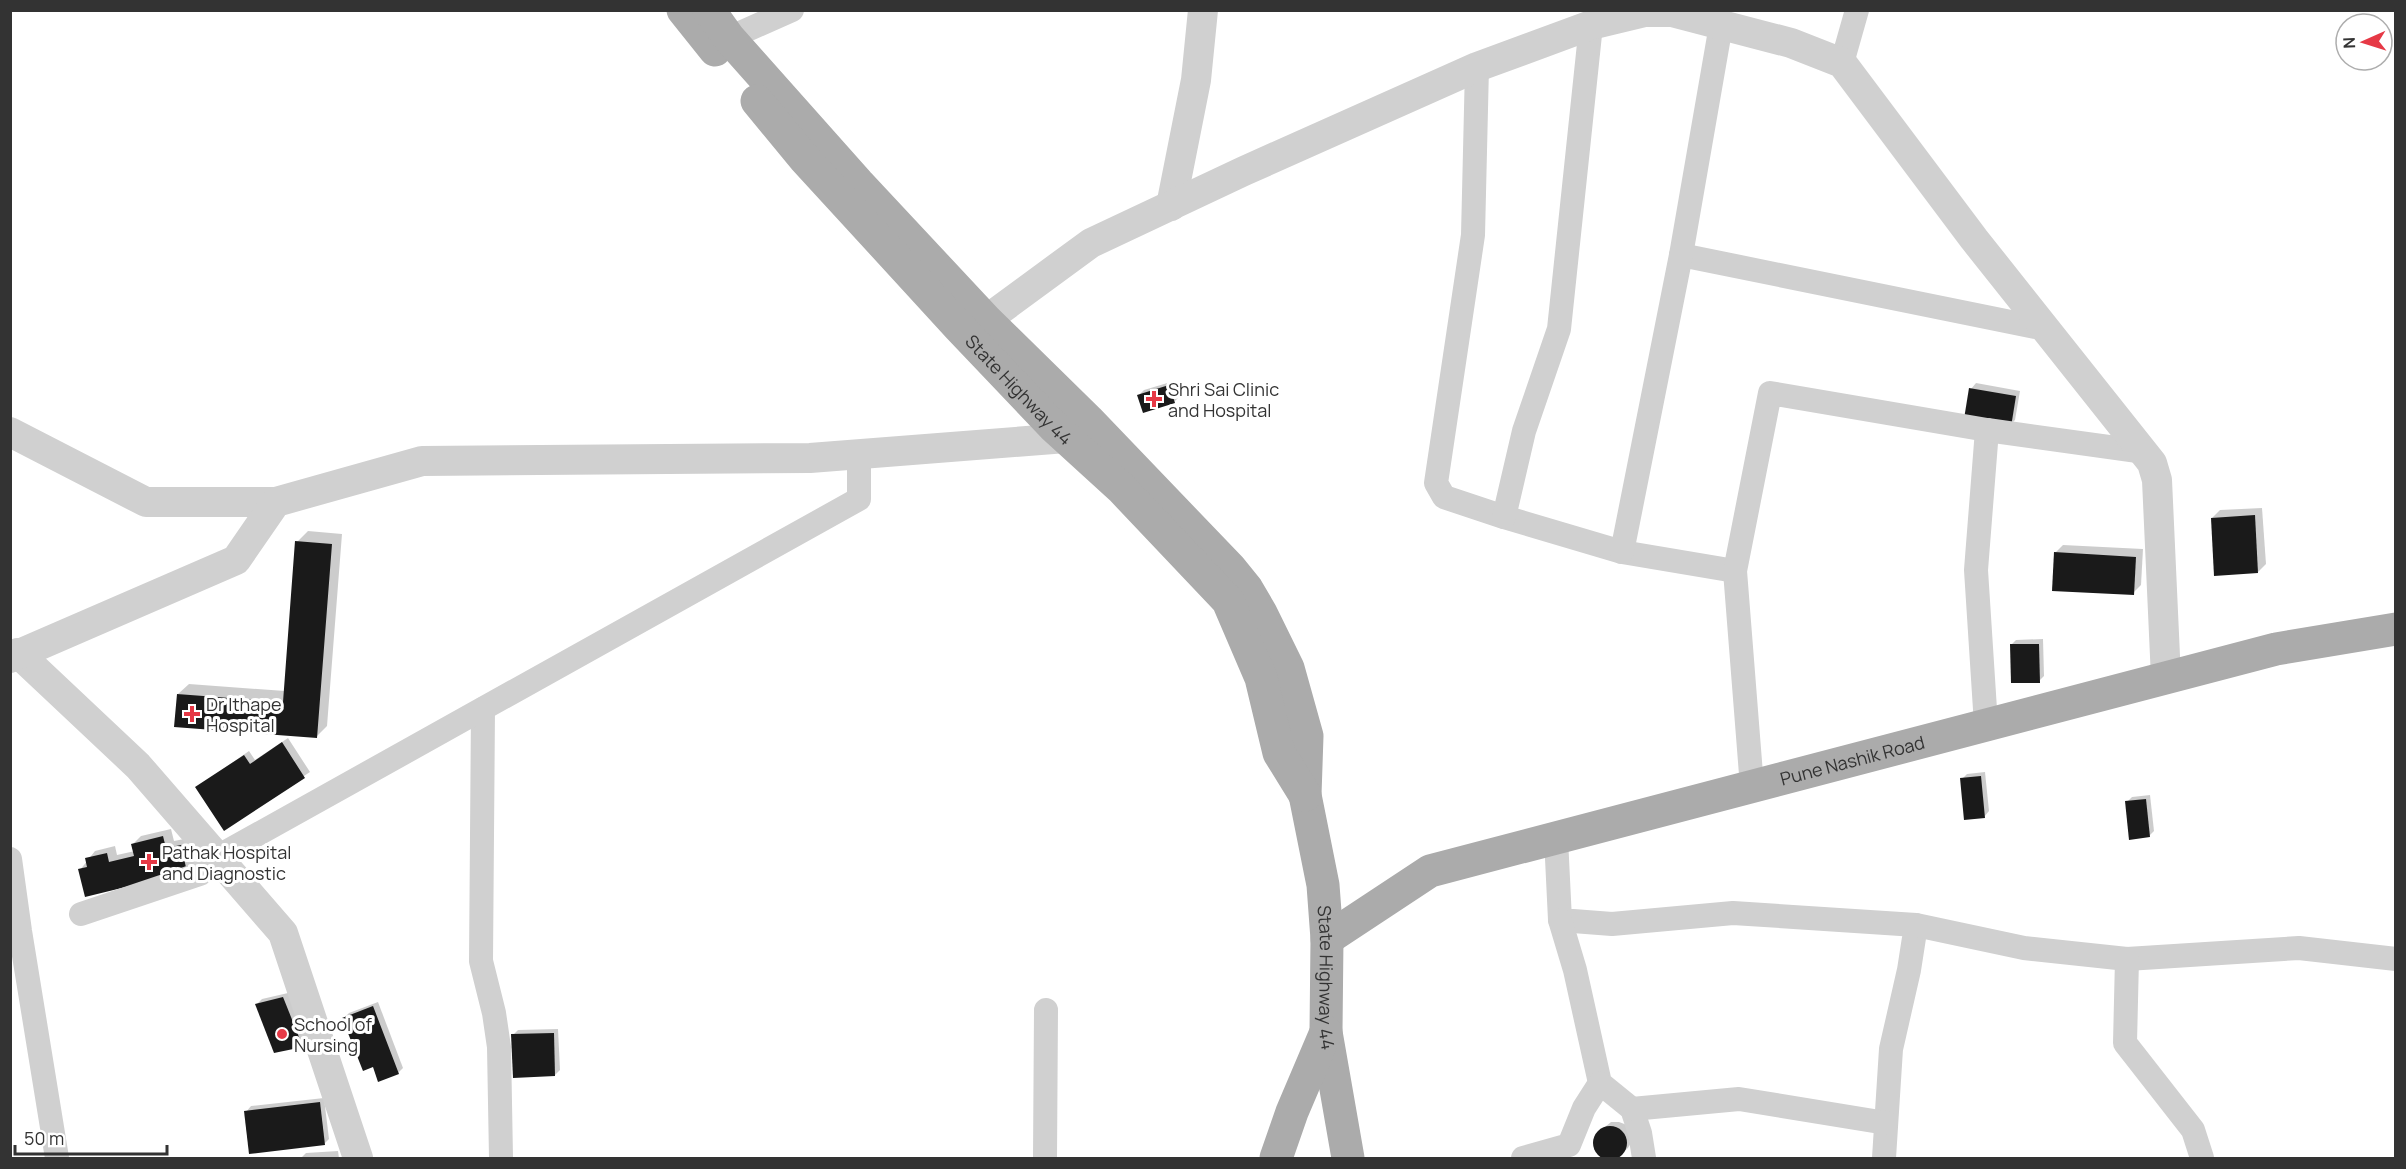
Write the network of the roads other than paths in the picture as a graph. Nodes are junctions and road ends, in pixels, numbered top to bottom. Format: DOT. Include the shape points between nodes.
graph roads {
  1 [pos="683,10"];
  2 [pos="709,10"];
  3 [pos="792,10"];
  4 [pos="1203,10"];
  5 [pos="1857,10"];
  6 [pos="1687,13"];
  7 [pos="1591,25"];
  8 [pos="1721,25"];
  9 [pos="729,38"];
  10 [pos="1842,63"];
  11 [pos="1477,68"];
  12 [pos="1171,206"];
  13 [pos="1681,255"];
  14 [pos="977,328"];
  15 [pos="2045,329"];
  16 [pos="1077,429"];
  17 [pos="1987,430"];
  18 [pos="10,432"];
  19 [pos="2145,452"];
  20 [pos="859,455"];
  21 [pos="276,502"];
  22 [pos="1504,517"];
  23 [pos="1622,552"];
  24 [pos="1736,570"];
  25 [pos="2396,630"];
  26 [pos="14,656"];
  27 [pos="2166,678"];
  28 [pos="483,709"];
  29 [pos="1986,725"];
  30 [pos="1752,787"];
  31 [pos="1556,838"];
  32 [pos="217,857"];
  33 [pos="10,859"];
  34 [pos="81,914"];
  35 [pos="1560,920"];
  36 [pos="1916,925"];
  37 [pos="1327,939"];
  38 [pos="2127,959"];
  39 [pos="2396,959"];
  40 [pos="1046,1010"];
  41 [pos="1326,1032"];
  42 [pos="1600,1083"];
  43 [pos="1632,1109"];
  44 [pos="1886,1123"];
  45 [pos="1575,1152"];
  46 [pos="57,1158"];
  47 [pos="358,1158"];
  48 [pos="501,1158"];
  49 [pos="1045,1158"];
  50 [pos="1276,1158"];
  51 [pos="1348,1158"];
  52 [pos="1522,1158"];
  53 [pos="1644,1158"];
  54 [pos="1884,1158"];
  55 [pos="2202,1158"];
  1 -- 14 [label="main road, State Highway 44" via="804,158"];
  2 -- 9 [label="main road, State Highway 44"];
  3 -- 9 [label="street"];
  4 -- 12 [label="street" via="1196,80"];
  5 -- 10 [label="street"];
  6 -- 7 [label="street" via="1645,12"];
  6 -- 8 [label="street"];
  7 -- 11 [label="street"];
  7 -- 22 [label="street" via="1559,329 1524,431"];
  8 -- 10 [label="street" via="1791,43"];
  8 -- 13 [label="street"];
  9 -- 14 [label="main road, State Highway 44" via="858,183"];
  10 -- 15 [label="street"];
  11 -- 12 [label="street"];
  11 -- 22 [label="street" via="1473,235 1436,483 1444,497"];
  12 -- 14 [label="street" via="1091,243"];
  13 -- 15 [label="street"];
  13 -- 23 [label="street"];
  14 -- 16 [label="main road, State Highway 44"];
  15 -- 19 [label="street"];
  16 -- 20 [label="street"];
  16 -- 37 [label="main road, State Highway 44" via="1230,568 1238,595 1288,668 1307,736 1305,795 1323,885"];
  17 -- 19 [label="street"];
  17 -- 24 [label="street" via="1770,393"];
  17 -- 29 [label="street" via="1976,570"];
  18 -- 21 [label="street" via="146,502"];
  19 -- 27 [label="street" via="2157,480"];
  20 -- 21 [label="street" via="422,461"];
  20 -- 28 [label="street" via="859,500"];
  21 -- 26 [label="street" via="236,560"];
  22 -- 23 [label="street"];
  23 -- 24 [label="street"];
  24 -- 30 [label="street"];
  25 -- 27 [label="main road, Pune Nashik Road" via="2276,649"];
  26 -- 32 [label="street" via="138,766"];
  27 -- 29 [label="main road, Pune Nashik Road"];
  28 -- 32 [label="street"];
  28 -- 48 [label="street" via="481,961 499,1047"];
  29 -- 30 [label="main road, Pune Nashik Road"];
  30 -- 31 [label="main road, Pune Nashik Road"];
  31 -- 35 [label="street"];
  31 -- 37 [label="main road, Pune Nashik Road" via="1430,871"];
  32 -- 34 [label="street" via="200,873"];
  32 -- 47 [label="street" via="283,933"];
  33 -- 46 [label="street"];
  35 -- 36 [label="street" via="1612,924 1733,913"];
  35 -- 42 [label="street"];
  36 -- 38 [label="street" via="2024,948"];
  36 -- 44 [label="street" via="1891,1049"];
  37 -- 41 [label="main road, State Highway 44"];
  38 -- 39 [label="street" via="2299,948"];
  38 -- 55 [label="street" via="2125,1043 2193,1130"];
  40 -- 49 [label="street"];
  41 -- 50 [label="main road"];
  41 -- 51 [label="main road, State Highway 44"];
  42 -- 43 [label="street"];
  42 -- 45 [label="street" via="1584,1108"];
  43 -- 44 [label="street" via="1739,1099"];
  43 -- 53 [label="street"];
  44 -- 54 [label="street"];
  45 -- 52 [label="street"];
}
